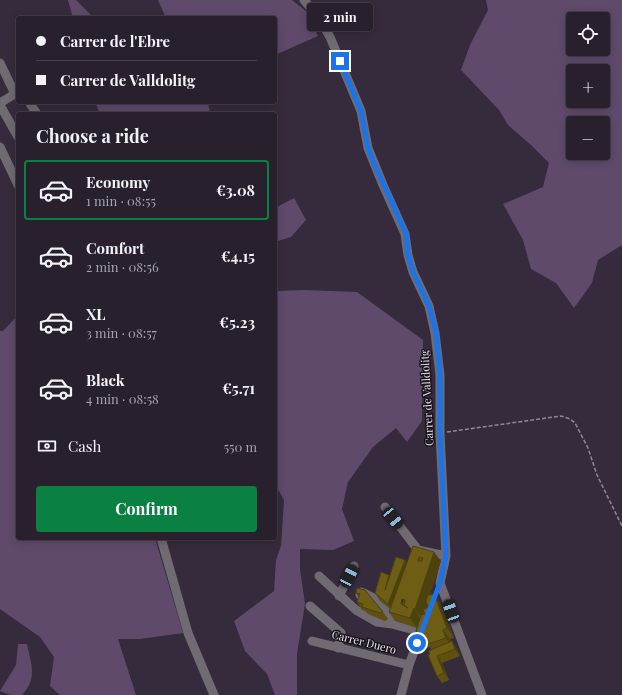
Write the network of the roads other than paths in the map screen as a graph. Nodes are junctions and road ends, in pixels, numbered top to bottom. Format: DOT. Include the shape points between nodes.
graph roads {
  1 [pos="304,0"];
  2 [pos="0,63"];
  3 [pos="16,93"];
  4 [pos="0,104"];
  5 [pos="16,133"];
  6 [pos="0,147"];
  7 [pos="16,181"];
  8 [pos="385,508"];
  9 [pos="163,540"];
  10 [pos="446,556"];
  11 [pos="354,566"];
  12 [pos="319,576"];
  13 [pos="440,583"];
  14 [pos="339,596"];
  15 [pos="435,597"];
  16 [pos="310,606"];
  17 [pos="397,609"];
  18 [pos="356,610"];
  19 [pos="427,618"];
  20 [pos="392,624"];
  21 [pos="422,632"];
  22 [pos="312,641"];
  23 [pos="338,648"];
  24 [pos="409,666"];
  25 [pos="214,695"];
  26 [pos="401,695"];
  27 [pos="482,695"];
  1 -- 10 [label="street, Carrer de Valldolitg" via="330,37 361,111 368,148 406,234 413,272 429,306 436,333 440,375"];
  2 -- 3 [label="street"];
  3 -- 4 [label="street"];
  4 -- 5 [label="street"];
  6 -- 7 [label="street"];
  8 -- 10 [label="street" via="417,553"];
  9 -- 25 [label="street" via="188,633"];
  10 -- 13 [label="street, Carrer de Valldolitg"];
  11 -- 14 [label="street"];
  12 -- 14 [label="street"];
  13 -- 15 [label="street, Carrer de Valldolitg"];
  13 -- 27 [label="street"];
  14 -- 18 [label="street"];
  16 -- 23 [label="street" via="341,633"];
  17 -- 20 [label="street"];
  18 -- 20 [label="street" via="377,622"];
  18 -- 20 [label="street" via="361,592 378,596 391,615"];
  19 -- 21 [label="street"];
  20 -- 21 [label="street"];
  21 -- 24 [label="street"];
  22 -- 23 [label="street, Carrer Duero"];
  23 -- 24 [label="street, Carrer Duero"];
  24 -- 26 [label="street"];
}
